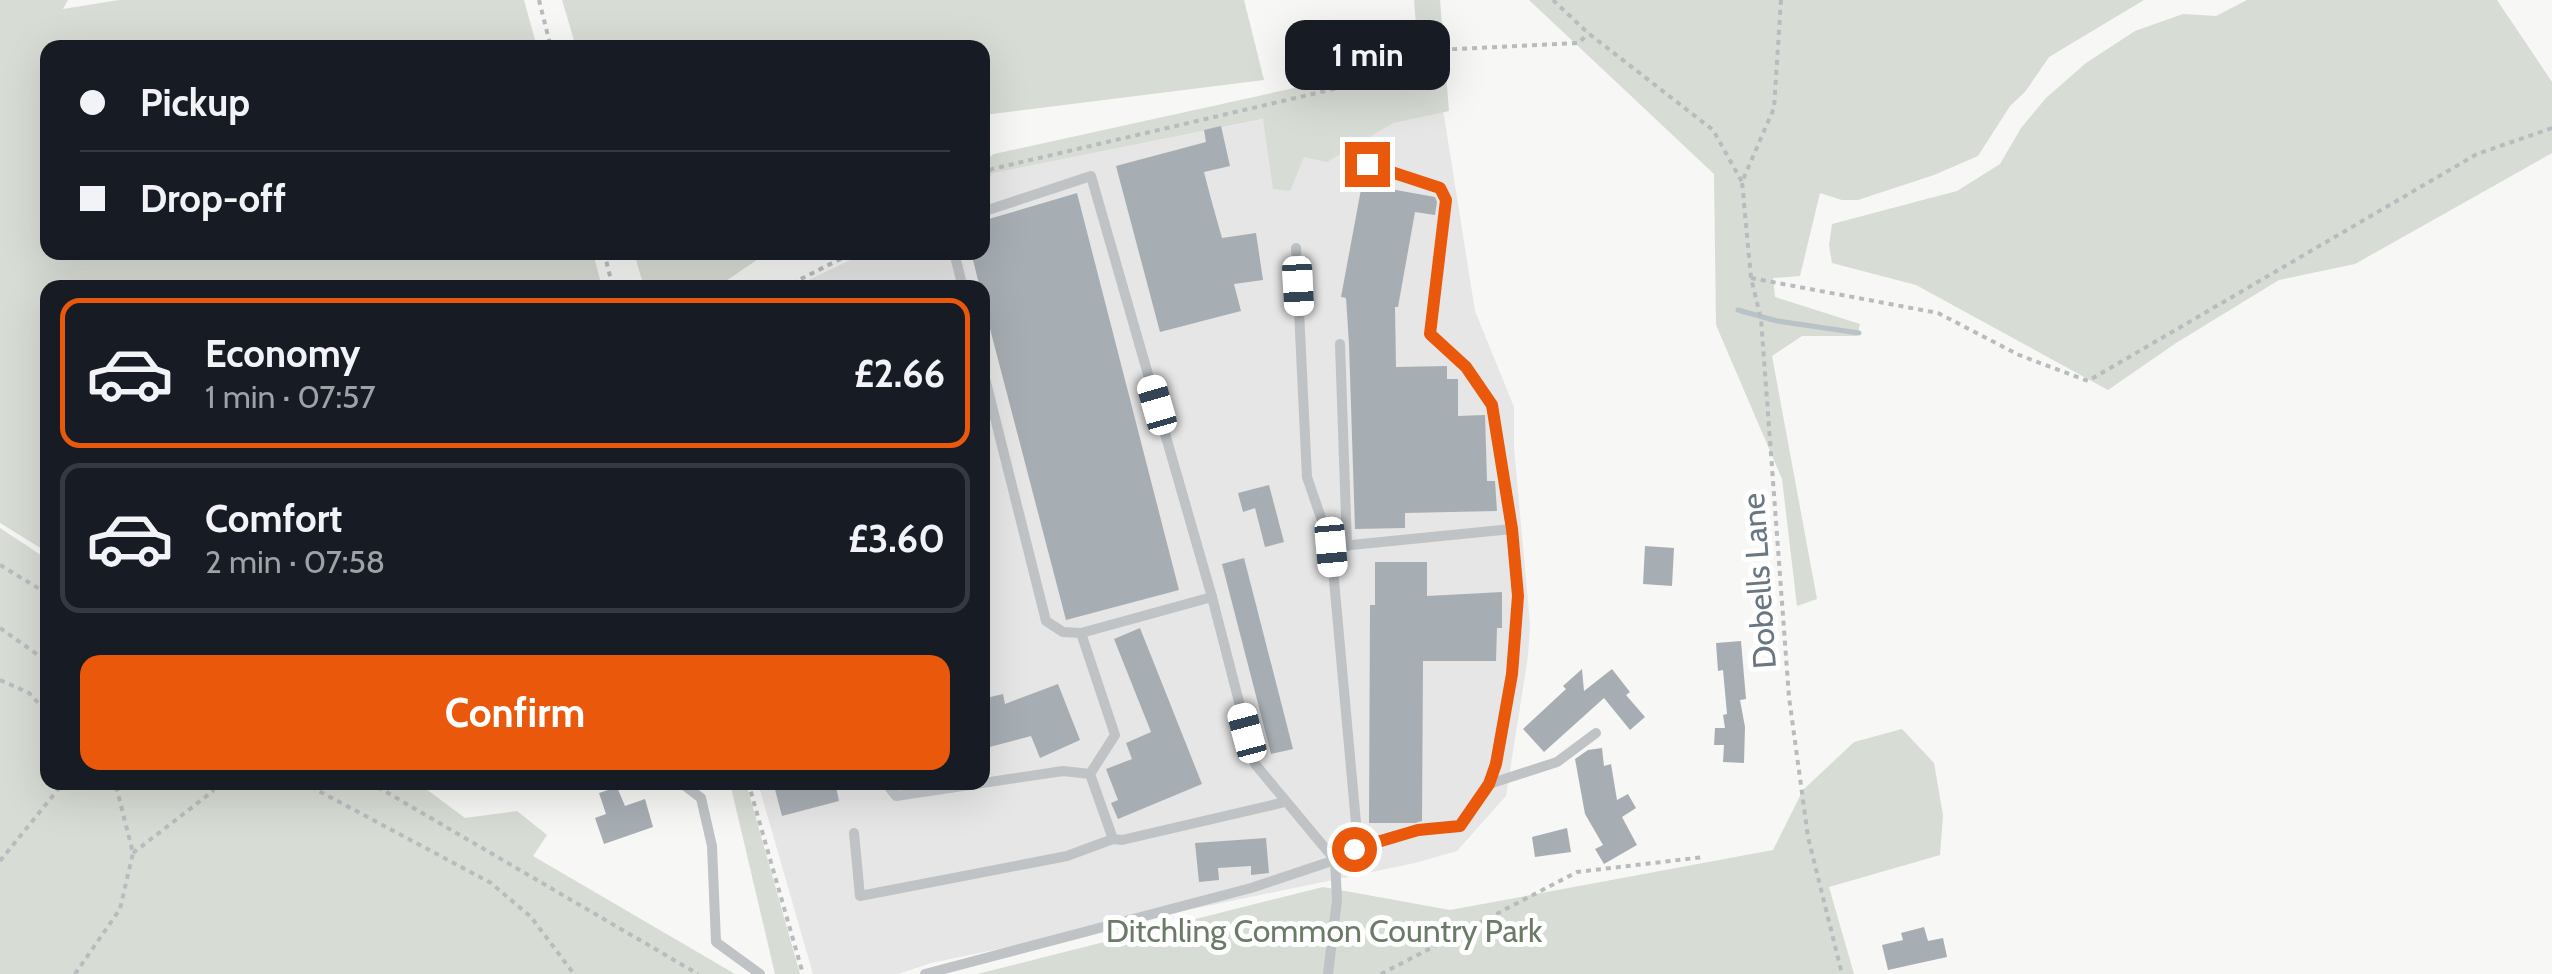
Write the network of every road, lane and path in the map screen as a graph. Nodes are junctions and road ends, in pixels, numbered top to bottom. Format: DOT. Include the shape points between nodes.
graph roads {
  1 [pos="539,0"];
  2 [pos="1553,0"];
  3 [pos="1781,0"];
  4 [pos="1588,33"];
  5 [pos="549,40"];
  6 [pos="2552,128"];
  7 [pos="1367,164"];
  8 [pos="990,170"];
  9 [pos="1742,182"];
  10 [pos="990,209"];
  11 [pos="1296,248"];
  12 [pos="838,260"];
  13 [pos="1751,278"];
  14 [pos="799,280"];
  15 [pos="1340,344"];
  16 [pos="990,398"];
  17 [pos="1512,529"];
  18 [pos="1347,546"];
  19 [pos="1331,547"];
  20 [pos="0,565"];
  21 [pos="40,589"];
  22 [pos="1212,597"];
  23 [pos="0,628"];
  24 [pos="1081,633"];
  25 [pos="40,656"];
  26 [pos="0,680"];
  27 [pos="40,705"];
  28 [pos="1596,733"];
  29 [pos="1090,774"];
  30 [pos="990,782"];
  31 [pos="1489,784"];
  32 [pos="58,790"];
  33 [pos="117,790"];
  34 [pos="213,790"];
  35 [pos="317,790"];
  36 [pos="383,790"];
  37 [pos="691,790"];
  38 [pos="750,790"];
  39 [pos="892,790"];
  40 [pos="936,790"];
  41 [pos="1286,802"];
  42 [pos="854,833"];
  43 [pos="1113,839"];
  44 [pos="1354,849"];
  45 [pos="133,853"];
  46 [pos="1704,857"];
  47 [pos="1335,860"];
  48 [pos="0,861"];
  49 [pos="75,974"];
  50 [pos="574,974"];
  51 [pos="698,974"];
  52 [pos="760,974"];
  53 [pos="803,974"];
  54 [pos="924,974"];
  55 [pos="1328,974"];
  56 [pos="1381,974"];
  57 [pos="1842,974"];
  1 -- 5 [label="path"];
  2 -- 4 [label="path"];
  3 -- 9 [label="path" via="1774,108"];
  4 -- 8 [label="path" via="1578,43 1434,50 1368,81"];
  4 -- 9 [label="path" via="1713,130"];
  6 -- 13 [label="path" via="2477,154 2088,382 1938,313"];
  7 -- 17 [label="lane" via="1440,188 1446,200 1430,334 1466,367 1492,405"];
  9 -- 13 [label="path, Dobells Lane"];
  10 -- 22 [label="lane" via="1091,176"];
  11 -- 19 [label="lane" via="1308,477"];
  12 -- 14 [label="path"];
  13 -- 57 [label="path, Dobells Lane" via="1761,317 1776,482 1789,697 1808,837"];
  15 -- 18 [label="lane"];
  16 -- 24 [label="lane" via="1046,621"];
  17 -- 18 [label="lane"];
  17 -- 31 [label="lane" via="1518,596 1512,674"];
  18 -- 19 [label="lane"];
  19 -- 44 [label="lane"];
  20 -- 21 [label="path"];
  22 -- 24 [label="lane"];
  22 -- 41 [label="lane" via="1255,764"];
  23 -- 25 [label="path"];
  24 -- 29 [label="lane" via="1115,734"];
  26 -- 27 [label="path"];
  28 -- 31 [label="lane" via="1557,762"];
  29 -- 30 [label="lane" via="1063,771"];
  29 -- 43 [label="lane"];
  31 -- 44 [label="lane" via="1460,826"];
  32 -- 48 [label="path"];
  33 -- 45 [label="path"];
  34 -- 45 [label="path"];
  35 -- 50 [label="path" via="491,883 531,917"];
  36 -- 51 [label="path"];
  37 -- 52 [label="lane" via="702,798 712,846 716,942"];
  38 -- 53 [label="path"];
  39 -- 40 [label="lane" via="896,796"];
  41 -- 43 [label="lane"];
  41 -- 47 [label="lane"];
  42 -- 43 [label="lane" via="860,896 1067,856"];
  44 -- 47 [label="lane"];
  45 -- 49 [label="path" via="120,909"];
  46 -- 56 [label="path" via="1577,872"];
  47 -- 54 [label="lane"];
  47 -- 55 [label="lane"];
}
